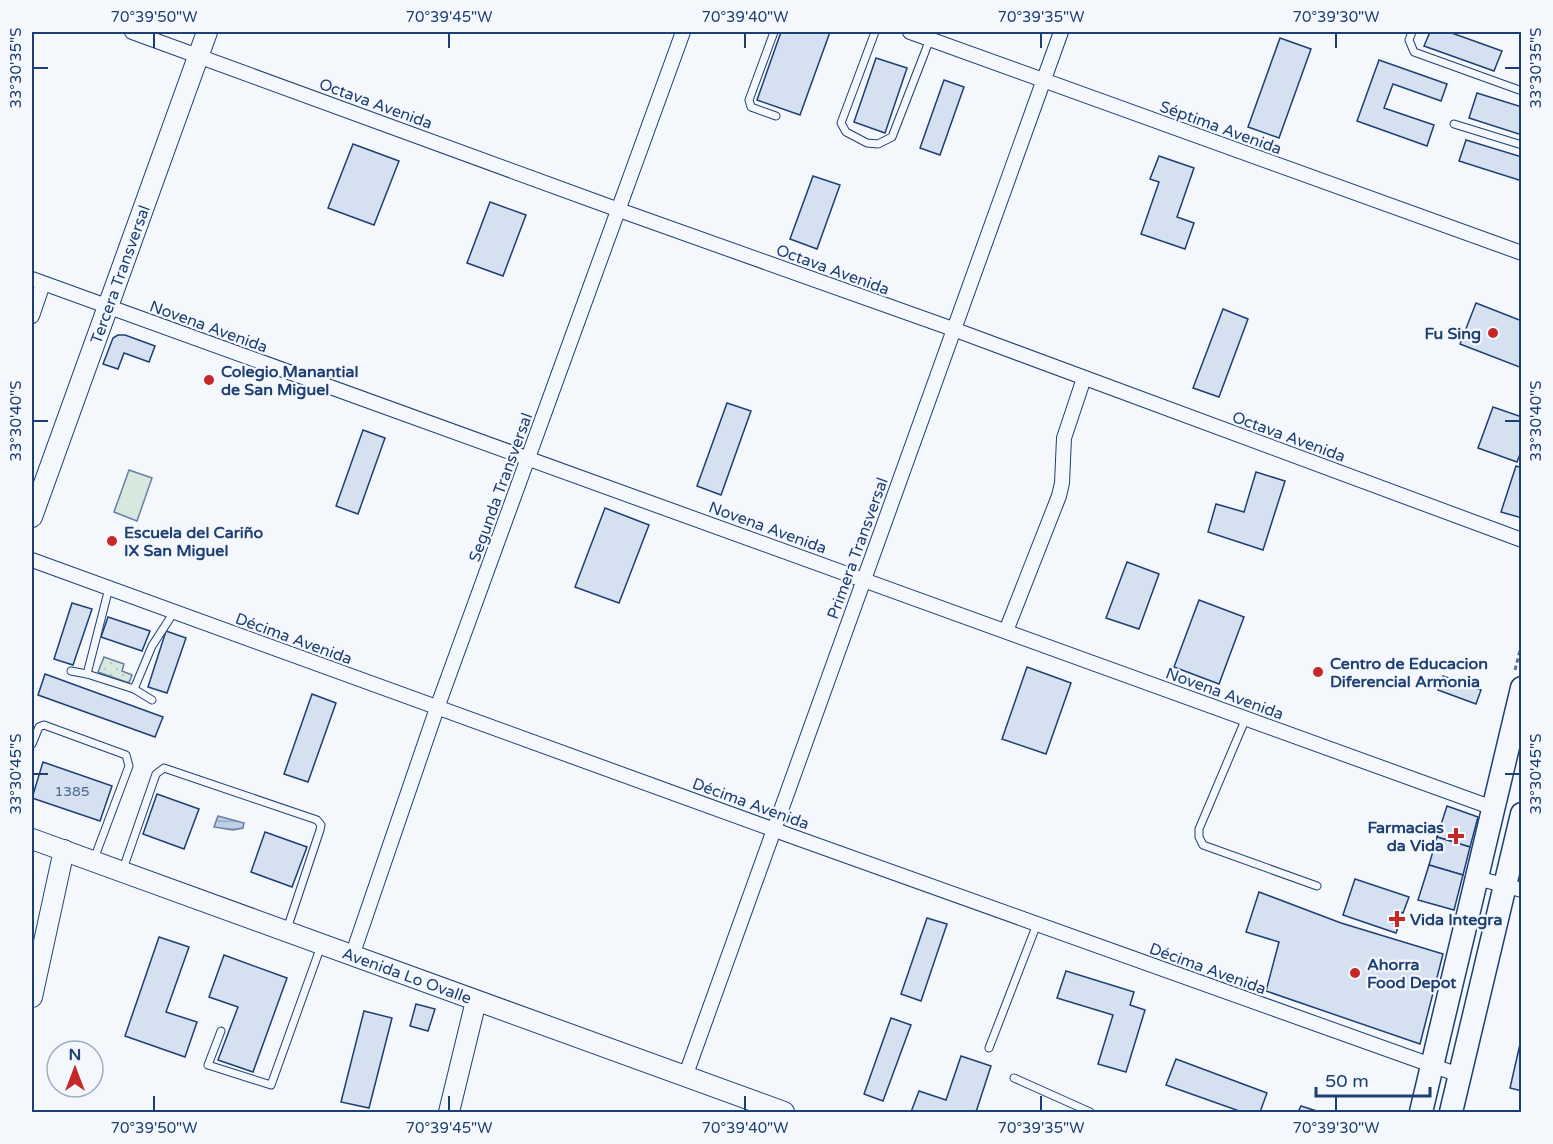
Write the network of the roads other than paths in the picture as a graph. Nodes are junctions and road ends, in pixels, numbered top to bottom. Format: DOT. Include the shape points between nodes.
graph roads {
  1 [pos="132,32"];
  2 [pos="207,32"];
  3 [pos="683,32"];
  4 [pos="774,32"];
  5 [pos="875,32"];
  6 [pos="910,32"];
  7 [pos="1061,32"];
  8 [pos="1412,32"];
  9 [pos="930,39"];
  10 [pos="198,55"];
  11 [pos="1043,80"];
  12 [pos="1521,91"];
  13 [pos="776,116"];
  14 [pos="1454,124"];
  15 [pos="1521,145"];
  16 [pos="619,210"];
  17 [pos="1521,253"];
  18 [pos="37,281"];
  19 [pos="108,307"];
  20 [pos="32,316"];
  21 [pos="953,329"];
  22 [pos="1084,378"];
  23 [pos="528,459"];
  24 [pos="32,517"];
  25 [pos="1521,540"];
  26 [pos="32,560"];
  27 [pos="863,579"];
  28 [pos="109,588"];
  29 [pos="175,612"];
  30 [pos="1006,631"];
  31 [pos="71,671"];
  32 [pos="87,674"];
  33 [pos="1521,688"];
  34 [pos="134,689"];
  35 [pos="152,700"];
  36 [pos="437,708"];
  37 [pos="1246,718"];
  38 [pos="32,744"];
  39 [pos="1493,808"];
  40 [pos="1521,814"];
  41 [pos="773,829"];
  42 [pos="32,839"];
  43 [pos="64,850"];
  44 [pos="94,861"];
  45 [pos="122,872"];
  46 [pos="1477,878"];
  47 [pos="1317,886"];
  48 [pos="1513,888"];
  49 [pos="1037,924"];
  50 [pos="286,932"];
  51 [pos="322,944"];
  52 [pos="352,956"];
  53 [pos="32,997"];
  54 [pos="476,1001"];
  55 [pos="220,1031"];
  56 [pos="989,1048"];
  57 [pos="1432,1067"];
  58 [pos="1459,1075"];
  59 [pos="685,1077"];
  60 [pos="1014,1078"];
  61 [pos="449,1113"];
  62 [pos="784,1113"];
  63 [pos="1090,1113"];
  64 [pos="1421,1113"];
  65 [pos="1451,1113"];
  1 -- 10 [label="street, Octava Avenida"];
  2 -- 10 [label="main road, Tercera Transversal"];
  3 -- 16 [label="street, Segunda Transversal"];
  4 -- 13 [label="lane" via="749,100 751,107"];
  5 -- 9 [label="lane" via="841,123 846,132 867,143 878,144 892,137"];
  6 -- 9 [label="street, Séptima Avenida"];
  7 -- 11 [label="street, Primera Transversal"];
  8 -- 12 [label="lane" via="1409,40 1414,52"];
  9 -- 11 [label="street, Séptima Avenida"];
  10 -- 16 [label="street, Octava Avenida"];
  10 -- 19 [label="main road, Tercera Transversal"];
  11 -- 17 [label="street, Séptima Avenida"];
  11 -- 21 [label="street, Primera Transversal"];
  14 -- 15 [label="lane"];
  16 -- 21 [label="street, Octava Avenida"];
  16 -- 23 [label="street, Segunda Transversal"];
  18 -- 19 [label="street, Novena Avenida"];
  18 -- 20 [label="street"];
  19 -- 23 [label="street, Novena Avenida"];
  19 -- 24 [label="main road, Tercera Transversal"];
  21 -- 22 [label="street, Octava Avenida"];
  21 -- 27 [label="street, Primera Transversal"];
  22 -- 25 [label="street, Octava Avenida"];
  22 -- 30 [label="street" via="1064,438 1059,496"];
  23 -- 27 [label="street, Novena Avenida"];
  23 -- 36 [label="street, Segunda Transversal"];
  26 -- 28 [label="street, Décima Avenida"];
  27 -- 30 [label="street, Novena Avenida"];
  27 -- 41 [label="street, Primera Transversal"];
  28 -- 29 [label="street, Décima Avenida"];
  28 -- 32 [label="lane"];
  29 -- 34 [label="lane" via="145,658"];
  29 -- 36 [label="street, Décima Avenida"];
  30 -- 37 [label="street, Novena Avenida"];
  31 -- 32 [label="lane"];
  32 -- 34 [label="lane"];
  33 -- 39 [label="main road"];
  34 -- 35 [label="lane"];
  36 -- 41 [label="street, Décima Avenida"];
  36 -- 52 [label="street, Segunda Transversal"];
  37 -- 39 [label="street, Novena Avenida"];
  37 -- 47 [label="lane" via="1199,837 1203,845"];
  38 -- 44 [label="lane" via="39,727 44,725 126,755 129,766"];
  39 -- 46 [label="main road"];
  40 -- 48 [label="main road"];
  41 -- 49 [label="street, Décima Avenida"];
  41 -- 59 [label="street, Primera Transversal"];
  42 -- 43 [label="main road, Avenida Lo Ovalle"];
  43 -- 44 [label="main road, Avenida Lo Ovalle"];
  43 -- 53 [label="main road"];
  44 -- 45 [label="main road, Avenida Lo Ovalle"];
  45 -- 50 [label="main road, Avenida Lo Ovalle"];
  45 -- 50 [label="lane" via="156,774 164,768 317,820 320,830"];
  46 -- 48 [label="street"];
  46 -- 57 [label="main road"];
  48 -- 58 [label="main road"];
  49 -- 56 [label="lane"];
  49 -- 57 [label="street, Décima Avenida"];
  50 -- 51 [label="main road, Avenida Lo Ovalle"];
  51 -- 52 [label="main road, Avenida Lo Ovalle"];
  51 -- 55 [label="lane" via="271,1085 208,1065"];
  52 -- 54 [label="main road, Avenida Lo Ovalle"];
  54 -- 59 [label="main road, Avenida Lo Ovalle"];
  54 -- 61 [label="main road"];
  57 -- 58 [label="street, Décima Avenida"];
  57 -- 64 [label="main road"];
  58 -- 65 [label="main road"];
  59 -- 62 [label="main road, Avenida Lo Ovalle"];
  60 -- 63 [label="lane"];
}
